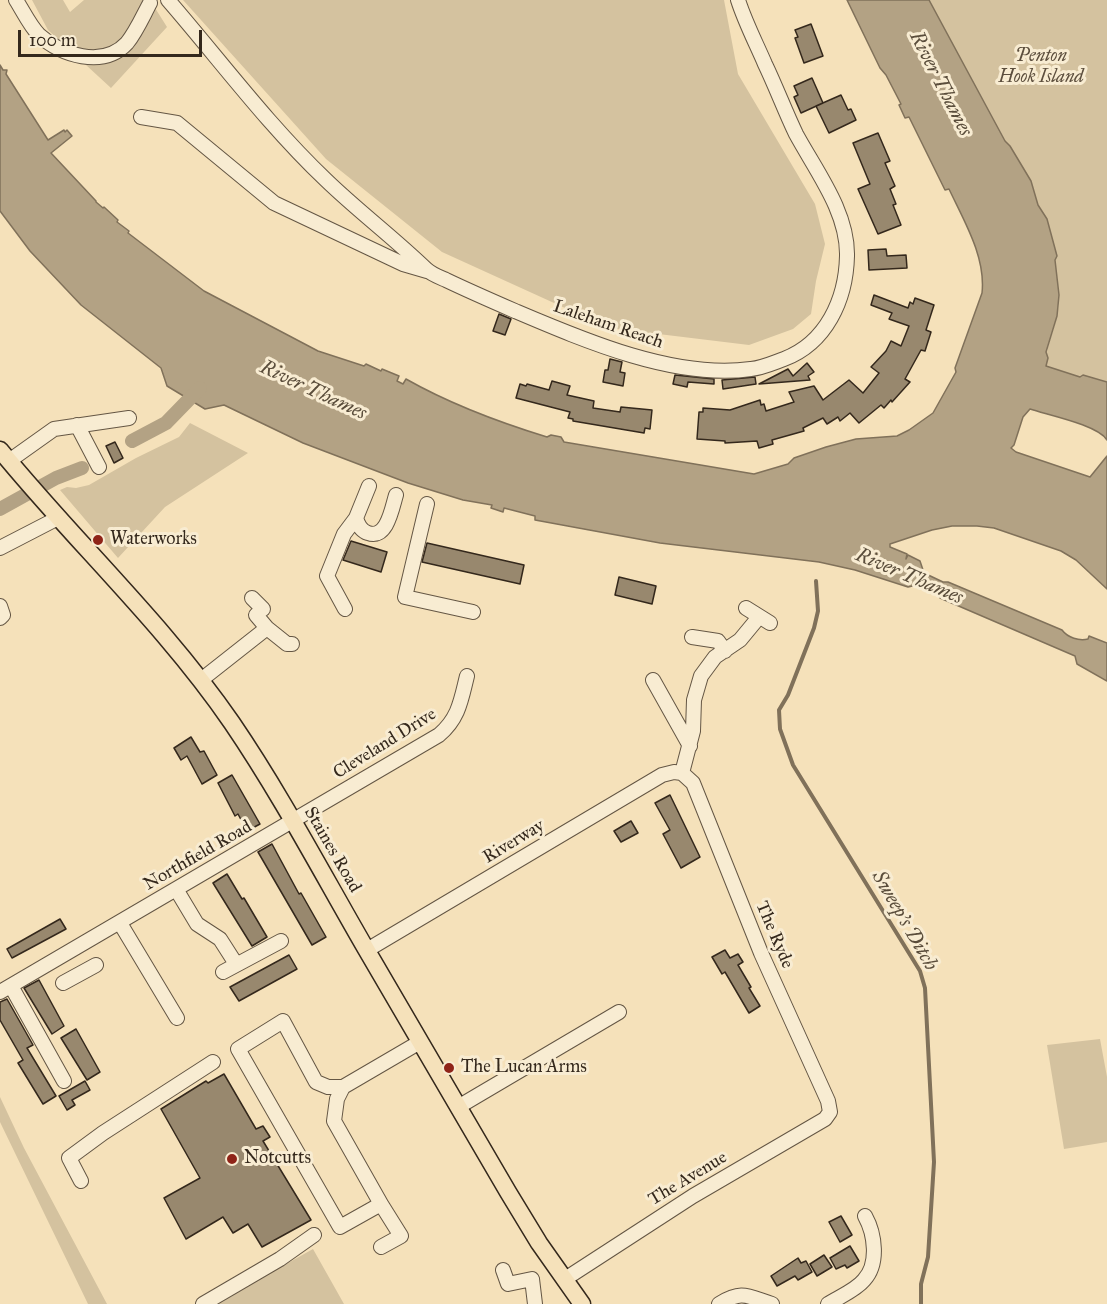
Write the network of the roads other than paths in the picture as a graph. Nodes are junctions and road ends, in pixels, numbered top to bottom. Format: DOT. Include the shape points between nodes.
graph roads {
  1 [pos="16,0"];
  2 [pos="136,0"];
  3 [pos="738,0"];
  4 [pos="169,1"];
  5 [pos="150,3"];
  6 [pos="141,117"];
  7 [pos="427,271"];
  8 [pos="129,418"];
  9 [pos="77,425"];
  10 [pos="8,461"];
  11 [pos="99,467"];
  12 [pos="369,486"];
  13 [pos="396,495"];
  14 [pos="427,504"];
  15 [pos="54,514"];
  16 [pos="356,518"];
  17 [pos="0,548"];
  18 [pos="252,598"];
  19 [pos="0,606"];
  20 [pos="345,609"];
  21 [pos="746,609"];
  22 [pos="473,612"];
  23 [pos="0,618"];
  24 [pos="267,628"];
  25 [pos="692,637"];
  26 [pos="292,644"];
  27 [pos="724,651"];
  28 [pos="467,676"];
  29 [pos="201,680"];
  30 [pos="653,680"];
  31 [pos="690,746"];
  32 [pos="682,773"];
  33 [pos="294,821"];
  34 [pos="176,889"];
  35 [pos="120,923"];
  36 [pos="281,941"];
  37 [pos="367,950"];
  38 [pos="67,953"];
  39 [pos="236,964"];
  40 [pos="96,965"];
  41 [pos="223,972"];
  42 [pos="79,974"];
  43 [pos="63,983"];
  44 [pos="5,989"];
  45 [pos="620,1012"];
  46 [pos="177,1018"];
  47 [pos="420,1042"];
  48 [pos="213,1062"];
  49 [pos="64,1081"];
  50 [pos="344,1087"];
  51 [pos="458,1107"];
  52 [pos="830,1112"];
  53 [pos="81,1181"];
  54 [pos="384,1208"];
  55 [pos="865,1216"];
  56 [pos="314,1234"];
  57 [pos="381,1247"];
  58 [pos="503,1270"];
  59 [pos="565,1279"];
  60 [pos="203,1304"];
  61 [pos="535,1304"];
  62 [pos="582,1304"];
  63 [pos="719,1304"];
  64 [pos="772,1304"];
  65 [pos="828,1304"];
  1 -- 5 [label="street" via="38,34 73,55 94,57 110,54 126,44"];
  2 -- 5 [label="street, Laleham Reach"];
  3 -- 7 [label="street, Laleham Reach" via="794,129 844,230 845,275 832,319 817,338 789,357 753,369 688,368 613,348 532,318"];
  4 -- 5 [label="street, Laleham Reach"];
  4 -- 7 [label="street, Laleham Reach" via="250,99 324,179"];
  6 -- 7 [label="street" via="177,123 274,203 403,264"];
  8 -- 9 [label="street"];
  9 -- 10 [label="street" via="54,429"];
  9 -- 11 [label="street"];
  10 -- 15 [label="main road, Staines Road"];
  12 -- 16 [label="street"];
  13 -- 16 [label="street" via="380,533 365,532"];
  14 -- 22 [label="street" via="405,597"];
  15 -- 17 [label="street"];
  15 -- 29 [label="main road, Staines Road" via="141,607"];
  16 -- 20 [label="street" via="344,534 327,576"];
  18 -- 24 [label="street" via="263,609 256,615"];
  19 -- 23 [label="street"];
  21 -- 27 [label="street" via="765,620"];
  24 -- 26 [label="street"];
  24 -- 29 [label="street"];
  25 -- 27 [label="street" via="718,641"];
  27 -- 31 [label="street" via="701,676 694,699"];
  28 -- 33 [label="street, Cleveland Drive" via="451,725"];
  29 -- 33 [label="main road, Staines Road"];
  30 -- 31 [label="street"];
  31 -- 32 [label="street"];
  32 -- 37 [label="street, Riverway" via="662,775"];
  32 -- 52 [label="street, The Ryde" via="693,783"];
  33 -- 34 [label="street, Northfield Road"];
  33 -- 37 [label="main road, Staines Road"];
  34 -- 35 [label="street, Northfield Road"];
  34 -- 39 [label="street" via="197,924 220,939"];
  35 -- 38 [label="street, Northfield Road"];
  35 -- 46 [label="street"];
  36 -- 39 [label="street"];
  37 -- 47 [label="main road, Staines Road"];
  38 -- 42 [label="street"];
  38 -- 44 [label="street, Northfield Road"];
  39 -- 41 [label="street"];
  40 -- 42 [label="street"];
  42 -- 43 [label="street"];
  44 -- 49 [label="street, Northfield Road"];
  45 -- 51 [label="street"];
  47 -- 50 [label="street"];
  47 -- 51 [label="main road, Staines Road"];
  48 -- 53 [label="street" via="69,1158"];
  50 -- 54 [label="street" via="337,1099 334,1121"];
  50 -- 54 [label="street" via="316,1082 284,1021 238,1049 340,1227"];
  51 -- 59 [label="main road, Staines Road" via="539,1243"];
  52 -- 59 [label="street, The Avenue" via="825,1119 693,1196"];
  54 -- 57 [label="street" via="401,1236"];
  55 -- 65 [label="street" via="873,1245 872,1268 864,1281"];
  56 -- 60 [label="street"];
  58 -- 61 [label="street" via="508,1284 532,1279"];
  59 -- 62 [label="main road, Staines Road"];
  63 -- 64 [label="street" via="733,1295 745,1295"];
}
